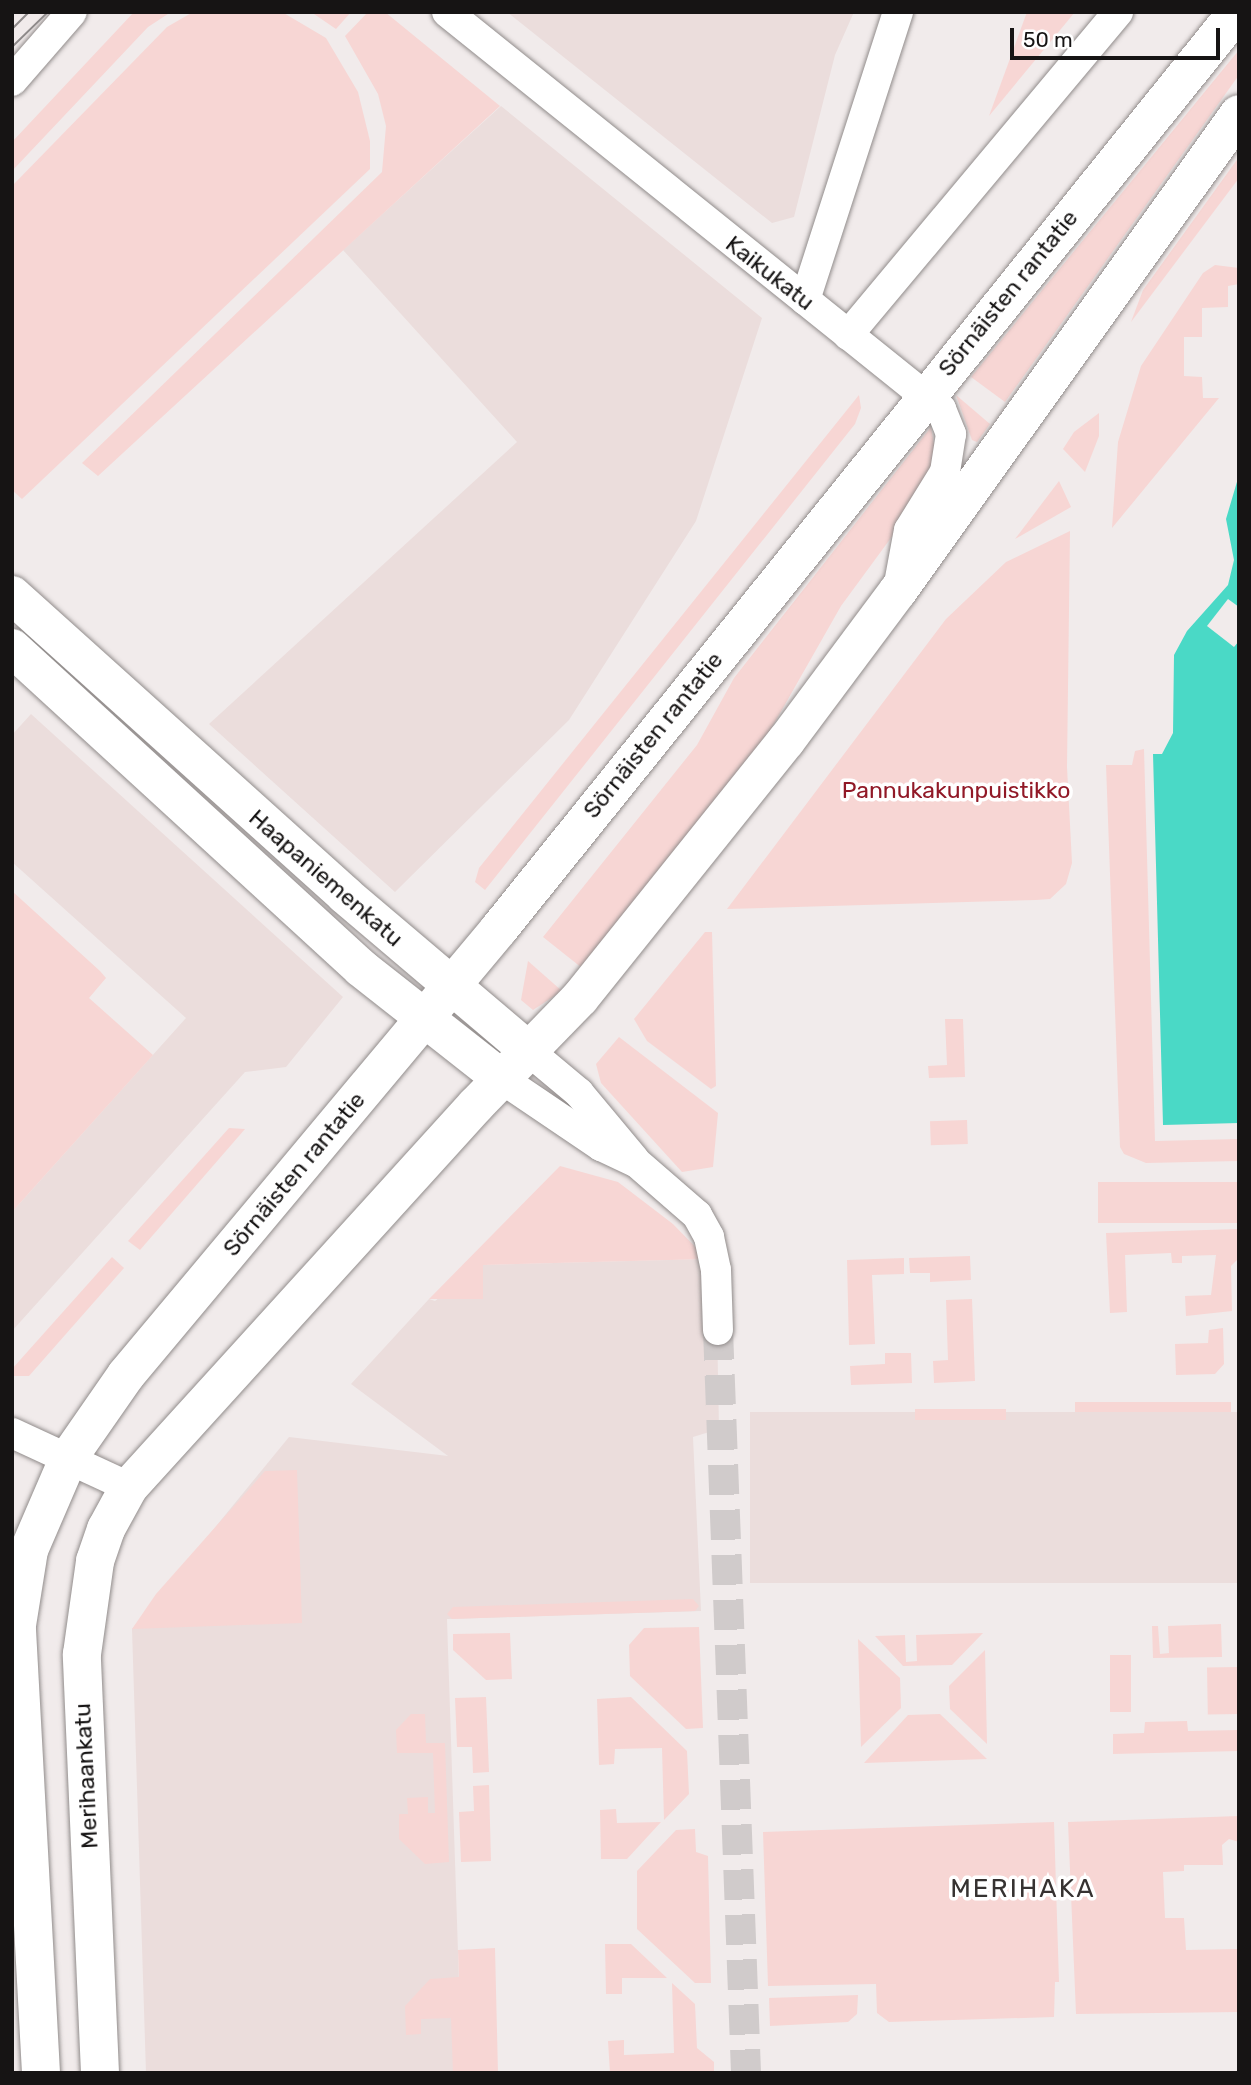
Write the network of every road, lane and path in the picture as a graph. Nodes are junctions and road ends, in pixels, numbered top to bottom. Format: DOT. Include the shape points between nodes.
graph roads {
  1 [pos="72,12"];
  2 [pos="447,12"];
  3 [pos="898,12"];
  4 [pos="1118,12"];
  5 [pos="1237,12"];
  6 [pos="12,81"];
  7 [pos="1239,114"];
  8 [pos="805,300"];
  9 [pos="848,335"];
  10 [pos="925,394"];
  11 [pos="898,591"];
  12 [pos="12,596"];
  13 [pos="12,648"];
  14 [pos="453,985"];
  15 [pos="423,1020"];
  16 [pos="530,1052"];
  17 [pos="502,1079"];
  18 [pos="636,1162"];
  19 [pos="718,1330"];
  20 [pos="12,1433"];
  21 [pos="69,1457"];
  22 [pos="129,1488"];
  23 [pos="41,2073"];
  24 [pos="100,2073"];
  1 -- 6 [label="street"];
  2 -- 8 [label="street, Kaikukatu"];
  3 -- 8 [label="street"];
  4 -- 9 [label="street"];
  5 -- 10 [label="main road, Sörnäisten rantatie"];
  7 -- 11 [label="main road"];
  8 -- 9 [label="street, Kaikukatu"];
  9 -- 10 [label="street, Kaikukatu"];
  10 -- 11 [label="street, Kaikukatu" via="947,421 949,454 945,472 909,530"];
  10 -- 14 [label="main road, Sörnäisten rantatie"];
  11 -- 16 [label="main road" via="786,741 589,988"];
  12 -- 14 [label="main road, Haapaniemenkatu" via="335,887"];
  13 -- 15 [label="main road, Haapaniemenkatu"];
  14 -- 15 [label="main road, Sörnäisten rantatie"];
  14 -- 16 [label="main road, Haapaniemenkatu"];
  15 -- 17 [label="main road, Haapaniemenkatu"];
  15 -- 21 [label="main road, Sörnäisten rantatie" via="126,1376"];
  16 -- 17 [label="main road"];
  16 -- 18 [label="street, Haapaniemenkatu" via="579,1093"];
  17 -- 18 [label="street, Haapaniemenkatu" via="601,1146"];
  17 -- 22 [label="main road"];
  18 -- 19 [label="street, Haapaniemenkatu" via="697,1215 709,1237"];
  20 -- 21 [label="street"];
  21 -- 22 [label="street"];
  21 -- 23 [label="main road" via="29,1550 17,1625"];
  22 -- 24 [label="main road, Merihaankatu" via="106,1529 95,1562 82,1654"];
}
